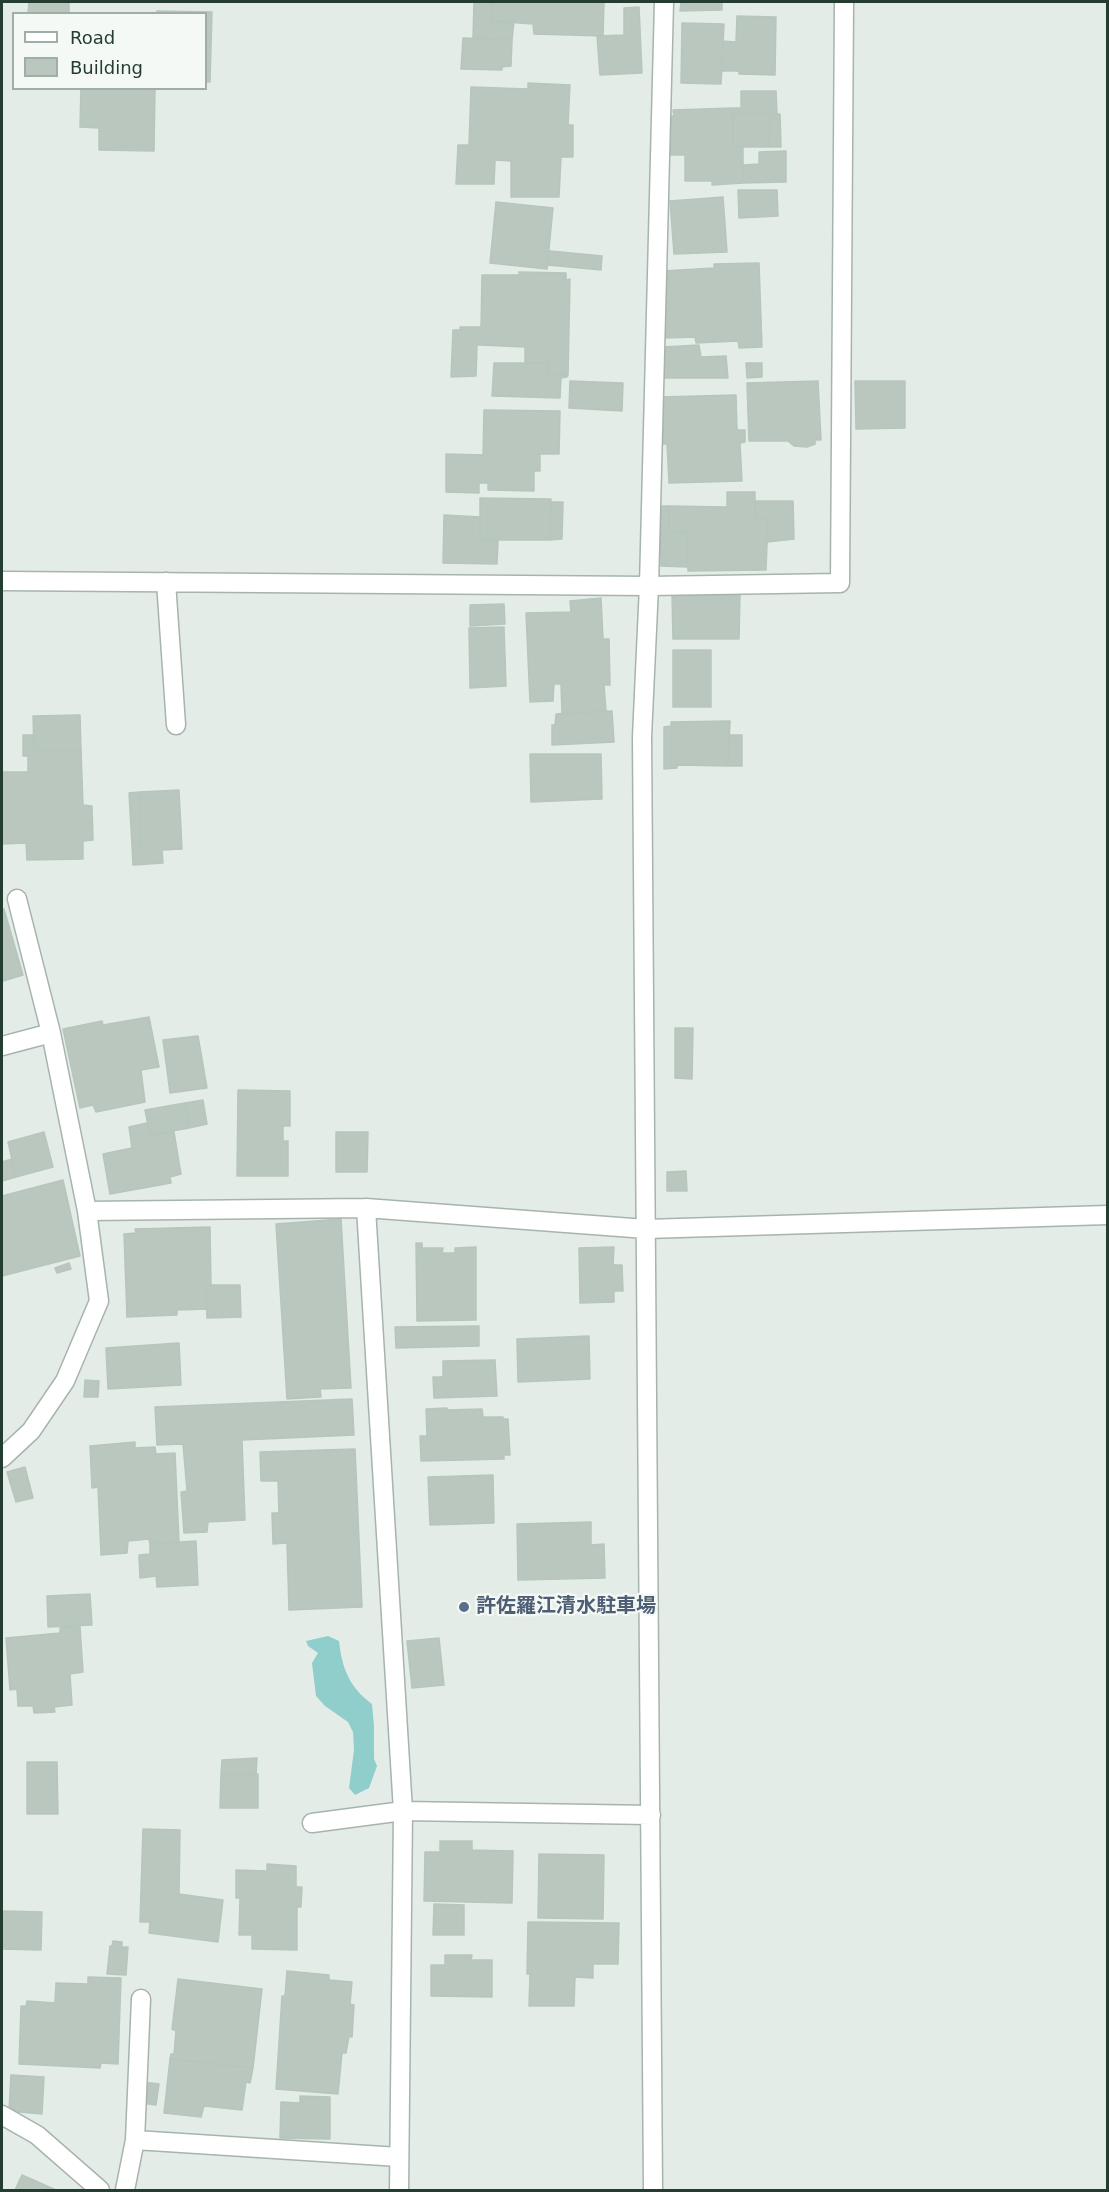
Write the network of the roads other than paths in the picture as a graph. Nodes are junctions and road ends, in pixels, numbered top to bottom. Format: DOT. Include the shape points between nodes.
graph roads {
  1 [pos="664,2"];
  2 [pos="844,2"];
  3 [pos="2,581"];
  4 [pos="166,582"];
  5 [pos="649,586"];
  6 [pos="176,725"];
  7 [pos="17,898"];
  8 [pos="51,1033"];
  9 [pos="2,1046"];
  10 [pos="366,1208"];
  11 [pos="87,1211"];
  12 [pos="1107,1215"];
  13 [pos="646,1229"];
  14 [pos="2,1458"];
  15 [pos="403,1811"];
  16 [pos="651,1815"];
  17 [pos="312,1823"];
  18 [pos="141,1999"];
  19 [pos="2,2115"];
  20 [pos="135,2140"];
  21 [pos="399,2157"];
  22 [pos="100,2190"];
  23 [pos="125,2190"];
  24 [pos="399,2190"];
  25 [pos="653,2190"];
  1 -- 5 [label="street"];
  2 -- 5 [label="street" via="840,583"];
  3 -- 4 [label="street"];
  4 -- 5 [label="street"];
  4 -- 6 [label="street"];
  5 -- 13 [label="street" via="642,737"];
  7 -- 8 [label="street"];
  8 -- 9 [label="street"];
  8 -- 11 [label="street"];
  10 -- 11 [label="street"];
  10 -- 13 [label="street"];
  10 -- 15 [label="street"];
  11 -- 14 [label="street" via="99,1301 65,1381 31,1431"];
  12 -- 13 [label="street"];
  13 -- 16 [label="street"];
  15 -- 16 [label="street"];
  15 -- 17 [label="street"];
  15 -- 21 [label="street"];
  16 -- 25 [label="street"];
  18 -- 20 [label="street"];
  19 -- 22 [label="street" via="37,2135"];
  20 -- 21 [label="street"];
  20 -- 23 [label="street"];
  21 -- 24 [label="street"];
}
